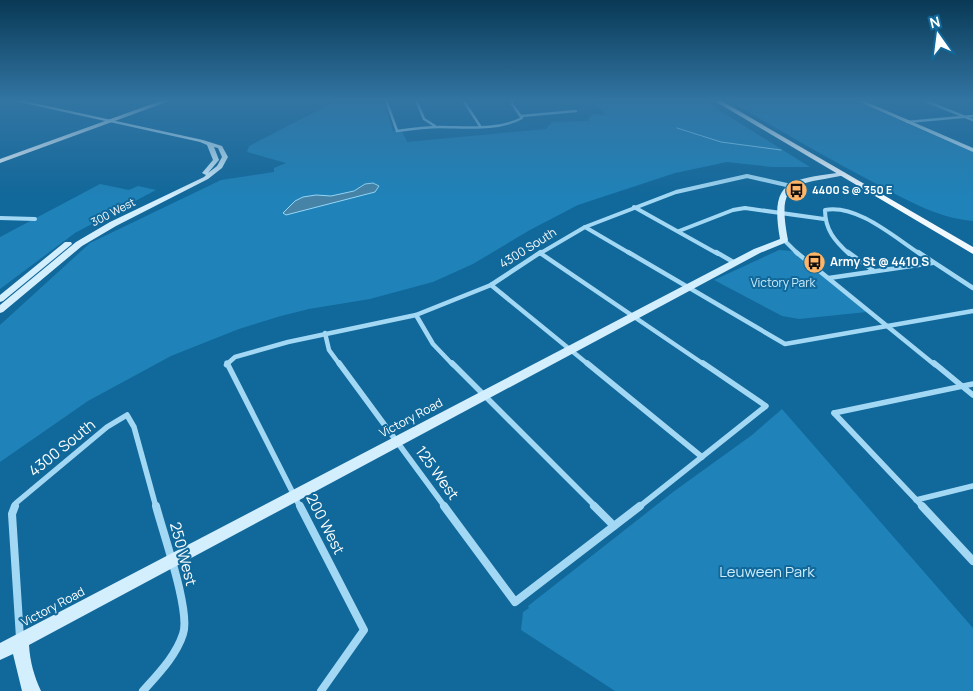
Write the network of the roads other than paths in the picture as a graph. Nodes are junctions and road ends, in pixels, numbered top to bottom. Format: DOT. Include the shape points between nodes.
graph roads {
  1 [pos="81,132"];
  2 [pos="156,132"];
  3 [pos="771,132"];
  4 [pos="932,132"];
  5 [pos="210,144"];
  6 [pos="973,150"];
  7 [pos="0,161"];
  8 [pos="842,174"];
  9 [pos="791,186"];
  10 [pos="634,207"];
  11 [pos="780,212"];
  12 [pos="0,218"];
  13 [pos="35,219"];
  14 [pos="824,219"];
  15 [pos="585,228"];
  16 [pos="679,231"];
  17 [pos="784,240"];
  18 [pos="973,251"];
  19 [pos="540,253"];
  20 [pos="933,262"];
  21 [pos="735,263"];
  22 [pos="874,271"];
  23 [pos="829,278"];
  24 [pos="491,285"];
  25 [pos="688,288"];
  26 [pos="973,288"];
  27 [pos="0,299"];
  28 [pos="0,310"];
  29 [pos="973,311"];
  30 [pos="416,315"];
  31 [pos="634,317"];
  32 [pos="889,326"];
  33 [pos="325,333"];
  34 [pos="571,350"];
  35 [pos="226,364"];
  36 [pos="973,384"];
  37 [pos="962,386"];
  38 [pos="973,395"];
  39 [pos="485,396"];
  40 [pos="127,415"];
  41 [pos="399,442"];
  42 [pos="702,456"];
  43 [pos="973,486"];
  44 [pos="294,496"];
  45 [pos="916,500"];
  46 [pos="614,526"];
  47 [pos="973,561"];
  48 [pos="171,562"];
  49 [pos="21,641"];
  50 [pos="0,652"];
  51 [pos="32,691"];
  52 [pos="143,691"];
  53 [pos="321,691"];
  1 -- 7 [label="main road"];
  2 -- 5 [label="street"];
  3 -- 8 [label="main road"];
  4 -- 6 [label="street"];
  5 -- 27 [label="street, 300 West" via="216,160 204,174 78,237"];
  5 -- 28 [label="street, 300 West" via="220,147 225,155 224,162 214,173 83,241"];
  8 -- 9 [label="street" via="809,179"];
  8 -- 18 [label="main road"];
  9 -- 10 [label="street, 4300 South" via="762,178 732,178"];
  9 -- 11 [label="street" via="780,198"];
  10 -- 15 [label="street, 4300 South"];
  10 -- 16 [label="street"];
  11 -- 14 [label="street"];
  11 -- 16 [label="street" via="745,208 733,210"];
  11 -- 17 [label="street"];
  12 -- 13 [label="street"];
  14 -- 20 [label="street" via="826,210 836,208 859,214"];
  14 -- 22 [label="street" via="839,244"];
  15 -- 19 [label="street, 4300 South"];
  15 -- 25 [label="street"];
  16 -- 21 [label="street"];
  17 -- 21 [label="street, Victory Road"];
  17 -- 23 [label="street"];
  19 -- 24 [label="street, 4300 South"];
  19 -- 31 [label="street"];
  20 -- 22 [label="street"];
  20 -- 26 [label="street"];
  21 -- 25 [label="street, Victory Road"];
  22 -- 23 [label="street"];
  23 -- 32 [label="street"];
  24 -- 30 [label="street, 4300 South"];
  24 -- 34 [label="street"];
  25 -- 31 [label="street, Victory Road"];
  25 -- 32 [label="street" via="785,344"];
  29 -- 32 [label="street"];
  30 -- 33 [label="street, 4300 South"];
  30 -- 39 [label="street" via="433,344"];
  31 -- 34 [label="street, Victory Road"];
  31 -- 42 [label="street" via="766,406"];
  32 -- 37 [label="street"];
  33 -- 35 [label="street, 4300 South" via="235,357"];
  33 -- 41 [label="street, 125 West" via="330,350"];
  34 -- 39 [label="street, Victory Road"];
  34 -- 42 [label="street"];
  35 -- 44 [label="street, 200 West"];
  36 -- 37 [label="street"];
  37 -- 38 [label="street"];
  37 -- 45 [label="street" via="834,413"];
  39 -- 41 [label="street, Victory Road"];
  39 -- 46 [label="street"];
  40 -- 48 [label="street, 250 West" via="134,427"];
  40 -- 49 [label="street, 4300 South" via="107,427 16,503 12,514"];
  41 -- 44 [label="street, Victory Road"];
  41 -- 46 [label="street, 125 West" via="515,602"];
  42 -- 46 [label="street"];
  43 -- 45 [label="street"];
  44 -- 48 [label="street, Victory Road"];
  44 -- 53 [label="street, 200 West" via="364,630"];
  45 -- 47 [label="street"];
  48 -- 49 [label="street, Victory Road"];
  48 -- 52 [label="street, 250 West" via="185,611 184,633 174,654"];
  49 -- 50 [label="street, Victory Road"];
  49 -- 51 [label="street" via="22,660"];
}
